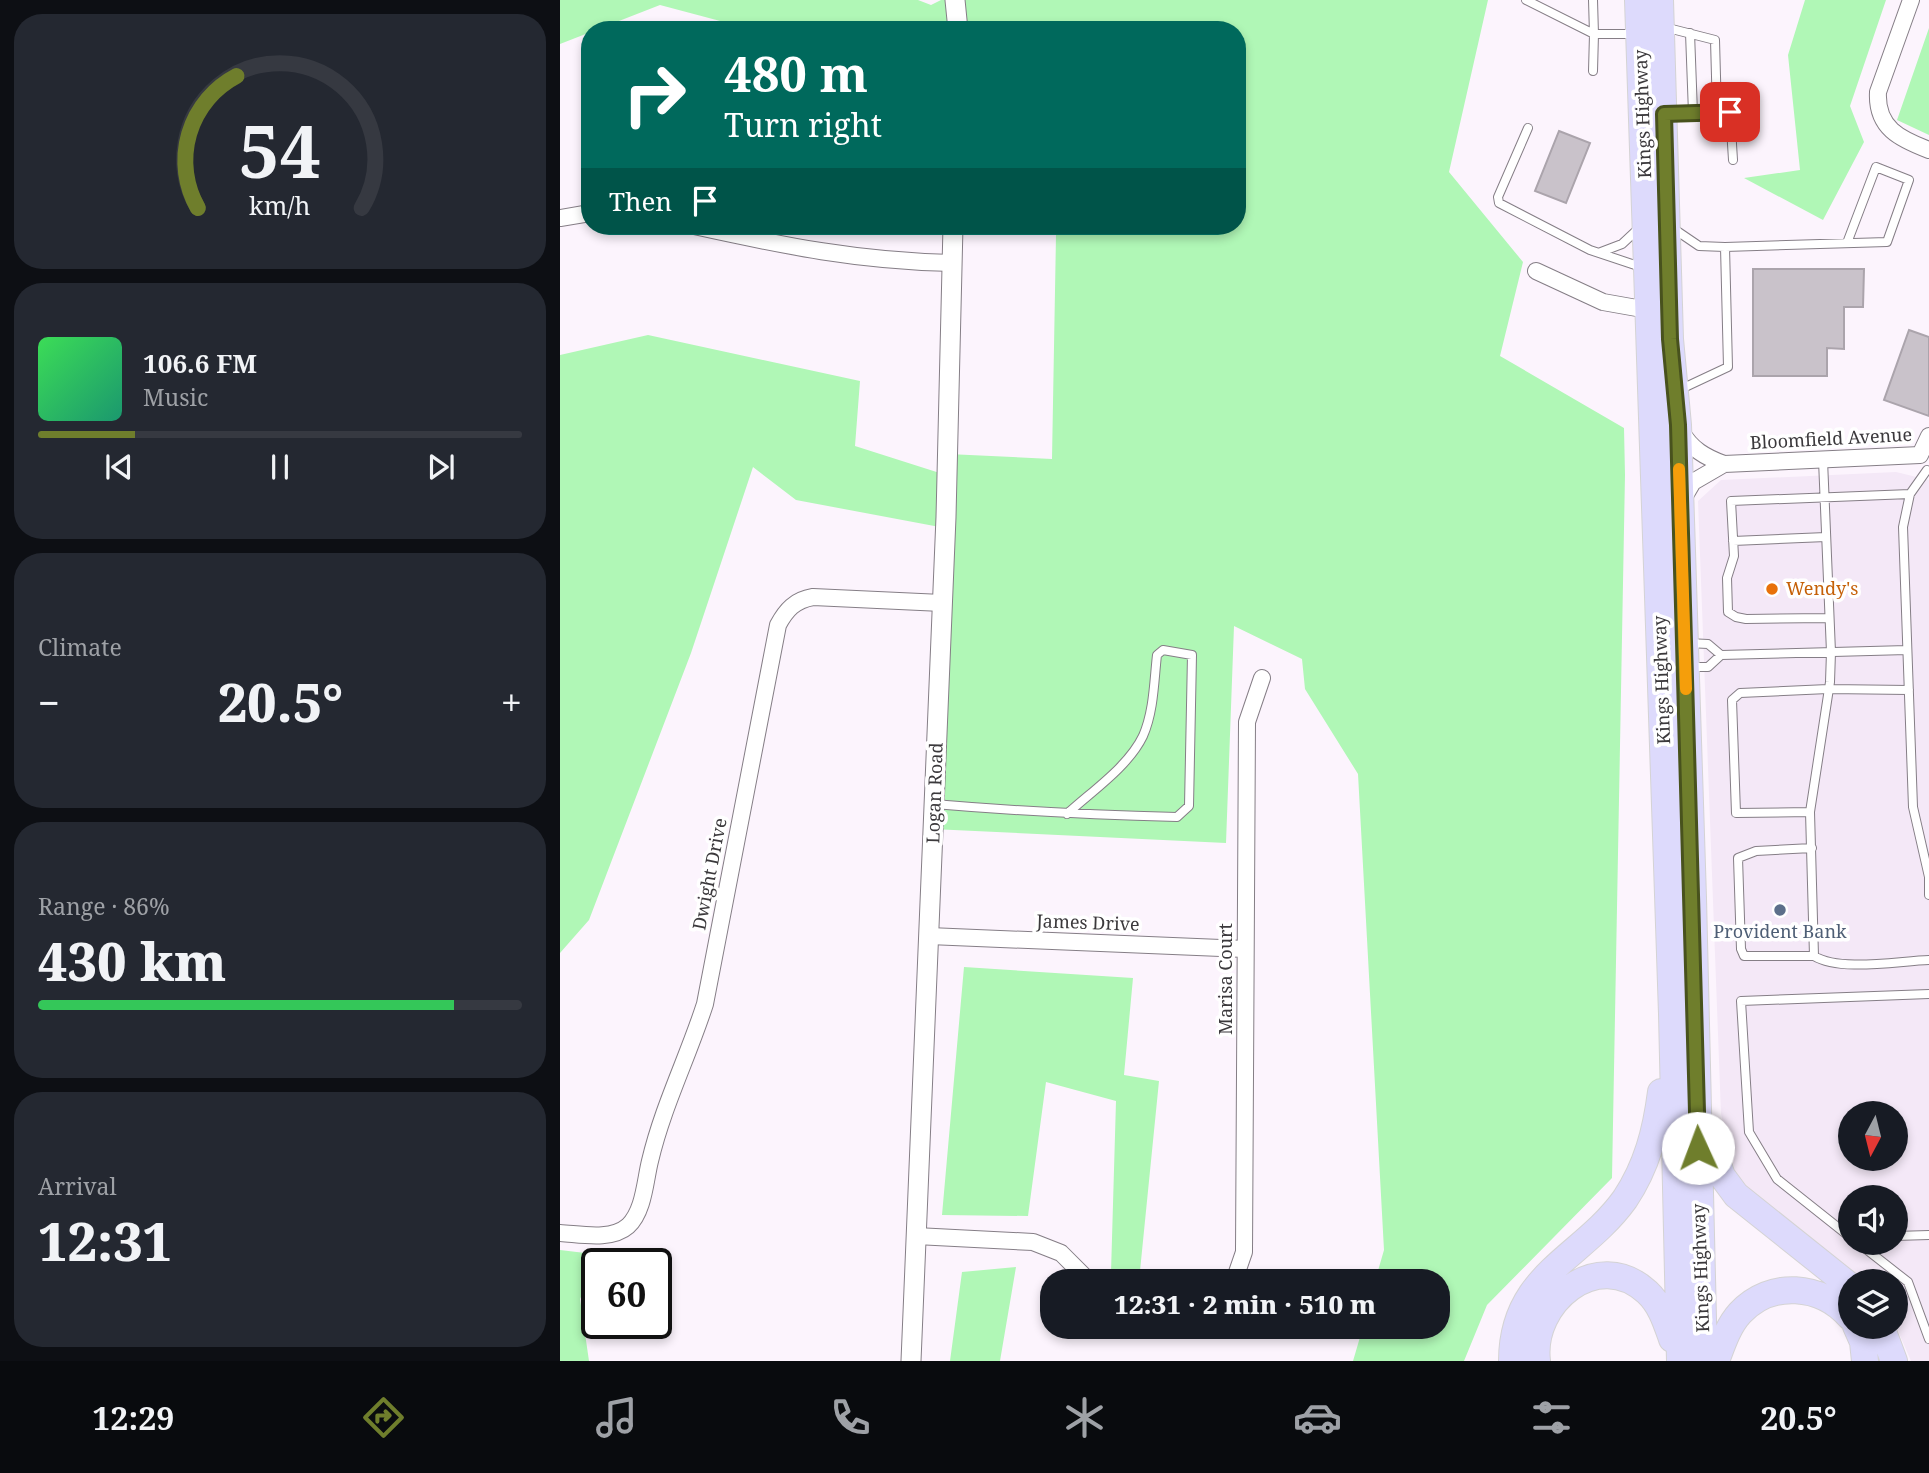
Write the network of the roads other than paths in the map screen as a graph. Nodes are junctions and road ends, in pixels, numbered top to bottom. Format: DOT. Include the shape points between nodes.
graph roads {
  1 [pos="955,0"];
  2 [pos="1526,0"];
  3 [pos="1593,0"];
  4 [pos="1639,0"];
  5 [pos="1660,0"];
  6 [pos="1911,0"];
  7 [pos="957,21"];
  8 [pos="1651,30"];
  9 [pos="1690,33"];
  10 [pos="1594,34"];
  11 [pos="1594,71"];
  12 [pos="1693,113"];
  13 [pos="1717,113"];
  14 [pos="1664,114"];
  15 [pos="1528,128"];
  16 [pos="1929,150"];
  17 [pos="1733,160"];
  18 [pos="581,214"];
  19 [pos="560,218"];
  20 [pos="1656,221"];
  21 [pos="747,235"];
  22 [pos="953,235"];
  23 [pos="1847,243"];
  24 [pos="1725,247"];
  25 [pos="1600,252"];
  26 [pos="952,263"];
  27 [pos="1647,270"];
  28 [pos="1535,271"];
  29 [pos="1648,310"];
  30 [pos="1676,391"];
  31 [pos="1678,425"];
  32 [pos="1929,436"];
  33 [pos="1823,460"];
  34 [pos="1724,464"];
  35 [pos="1925,465"];
  36 [pos="1910,494"];
  37 [pos="1825,497"];
  38 [pos="1679,508"];
  39 [pos="1826,537"];
  40 [pos="1733,541"];
  41 [pos="942,603"];
  42 [pos="1829,618"];
  43 [pos="1908,650"];
  44 [pos="1831,652"];
  45 [pos="1685,655"];
  46 [pos="1721,655"];
  47 [pos="1262,678"];
  48 [pos="1828,689"];
  49 [pos="1909,690"];
  50 [pos="934,804"];
  51 [pos="1810,812"];
  52 [pos="1067,814"];
  53 [pos="1812,848"];
  54 [pos="1929,895"];
  55 [pos="929,936"];
  56 [pos="1245,949"];
  57 [pos="1814,956"];
  58 [pos="1929,960"];
  59 [pos="1929,994"];
  60 [pos="1672,1014"];
  61 [pos="1696,1095"];
  62 [pos="1838,1227"];
  63 [pos="560,1233"];
  64 [pos="1929,1235"];
  65 [pos="916,1236"];
  66 [pos="1908,1236"];
  67 [pos="1877,1255"];
  68 [pos="1077,1269"];
  69 [pos="1238,1269"];
  70 [pos="1838,1277"];
  71 [pos="1838,1306"];
  72 [pos="1862,1339"];
  73 [pos="1886,1339"];
  74 [pos="1929,1339"];
  75 [pos="911,1361"];
  76 [pos="1512,1361"];
  77 [pos="1537,1361"];
  78 [pos="1678,1361"];
  79 [pos="1704,1361"];
  80 [pos="1716,1361"];
  81 [pos="1866,1361"];
  82 [pos="1894,1361"];
  1 -- 7 [label="street"];
  2 -- 10 [label="lane"];
  3 -- 10 [label="lane"];
  4 -- 8 [label="main road, Kings Highway"];
  5 -- 8 [label="main road, Kings Highway"];
  6 -- 16 [label="street" via="1877,104 1891,132"];
  8 -- 9 [label="lane"];
  8 -- 10 [label="lane"];
  8 -- 14 [label="main road, Kings Highway"];
  8 -- 20 [label="main road, Kings Highway"];
  9 -- 12 [label="lane"];
  9 -- 13 [label="lane" via="1715,40"];
  10 -- 11 [label="lane"];
  12 -- 13 [label="lane"];
  12 -- 14 [label="lane"];
  13 -- 17 [label="lane" via="1730,112"];
  14 -- 20 [label="main road, Kings Highway"];
  15 -- 25 [label="lane" via="1499,203"];
  18 -- 19 [label="street"];
  20 -- 24 [label="lane" via="1699,246"];
  20 -- 25 [label="lane" via="1622,244"];
  20 -- 27 [label="main road, Kings Highway"];
  20 -- 30 [label="main road, Kings Highway"];
  21 -- 26 [label="street" via="829,255"];
  22 -- 26 [label="street, Logan Road"];
  23 -- 23 [label="lane" via="1887,242 1909,180 1876,167"];
  23 -- 24 [label="lane"];
  24 -- 30 [label="lane" via="1728,367"];
  25 -- 27 [label="lane"];
  26 -- 41 [label="street, Logan Road"];
  27 -- 29 [label="main road, Kings Highway"];
  28 -- 29 [label="street" via="1602,302"];
  29 -- 60 [label="main road, Kings Highway"];
  30 -- 31 [label="main road, Kings Highway"];
  31 -- 34 [label="street, Bloomfield Avenue" via="1691,447"];
  31 -- 38 [label="main road, Kings Highway"];
  32 -- 35 [label="street, Bloomfield Avenue"];
  33 -- 34 [label="street, Bloomfield Avenue"];
  33 -- 35 [label="street, Bloomfield Avenue"];
  33 -- 37 [label="lane"];
  34 -- 38 [label="street, Bloomfield Avenue" via="1693,482"];
  35 -- 36 [label="lane"];
  36 -- 37 [label="lane"];
  36 -- 43 [label="lane" via="1903,527"];
  37 -- 39 [label="lane"];
  37 -- 40 [label="lane" via="1731,501"];
  38 -- 45 [label="main road, Kings Highway"];
  39 -- 40 [label="lane"];
  39 -- 42 [label="lane"];
  40 -- 42 [label="lane" via="1728,612 1735,617"];
  41 -- 50 [label="street, Logan Road"];
  41 -- 63 [label="street, Dwight Drive" via="813,597 794,603 784,614 778,625 705,1004 665,1104 638,1213 612,1234"];
  42 -- 44 [label="lane"];
  43 -- 44 [label="lane"];
  43 -- 49 [label="lane"];
  44 -- 46 [label="lane"];
  44 -- 48 [label="lane"];
  45 -- 46 [label="lane" via="1708,644"];
  45 -- 46 [label="lane" via="1708,667"];
  45 -- 61 [label="main road, Kings Highway"];
  47 -- 56 [label="street, Marisa Court" via="1247,722"];
  48 -- 49 [label="lane"];
  48 -- 51 [label="lane"];
  48 -- 51 [label="lane" via="1741,693 1732,700 1736,813"];
  49 -- 54 [label="lane" via="1913,807"];
  50 -- 52 [label="lane"];
  50 -- 55 [label="street, Logan Road"];
  51 -- 53 [label="lane"];
  52 -- 52 [label="lane" via="1177,817 1184,813 1189,806 1192,655 1163,650 1157,655 1143,736 1130,756"];
  53 -- 57 [label="lane"];
  53 -- 57 [label="lane" via="1756,851 1738,858 1744,957"];
  55 -- 56 [label="street, James Drive"];
  55 -- 65 [label="street, Logan Road"];
  56 -- 69 [label="street, Marisa Court" via="1244,1252"];
  57 -- 58 [label="lane" via="1825,963 1841,964"];
  59 -- 62 [label="lane" via="1741,1000 1749,1132 1777,1179"];
  60 -- 76 [label="main road" via="1647,1159 1613,1213 1526,1298 1514,1329"];
  60 -- 78 [label="main road, Kings Highway"];
  61 -- 70 [label="main road" via="1713,1154 1728,1185"];
  61 -- 79 [label="main road, Kings Highway"];
  64 -- 66 [label="lane"];
  65 -- 68 [label="street" via="1033,1241 1061,1253"];
  65 -- 75 [label="street, Logan Road"];
  67 -- 74 [label="lane" via="1909,1282"];
  71 -- 80 [label="main road" via="1818,1294 1789,1289 1772,1293 1740,1313"];
  72 -- 81 [label="main road"];
  73 -- 82 [label="main road"];
  77 -- 78 [label="main road" via="1540,1325 1552,1303 1564,1291 1597,1277 1626,1280 1647,1292 1661,1310"];
}
